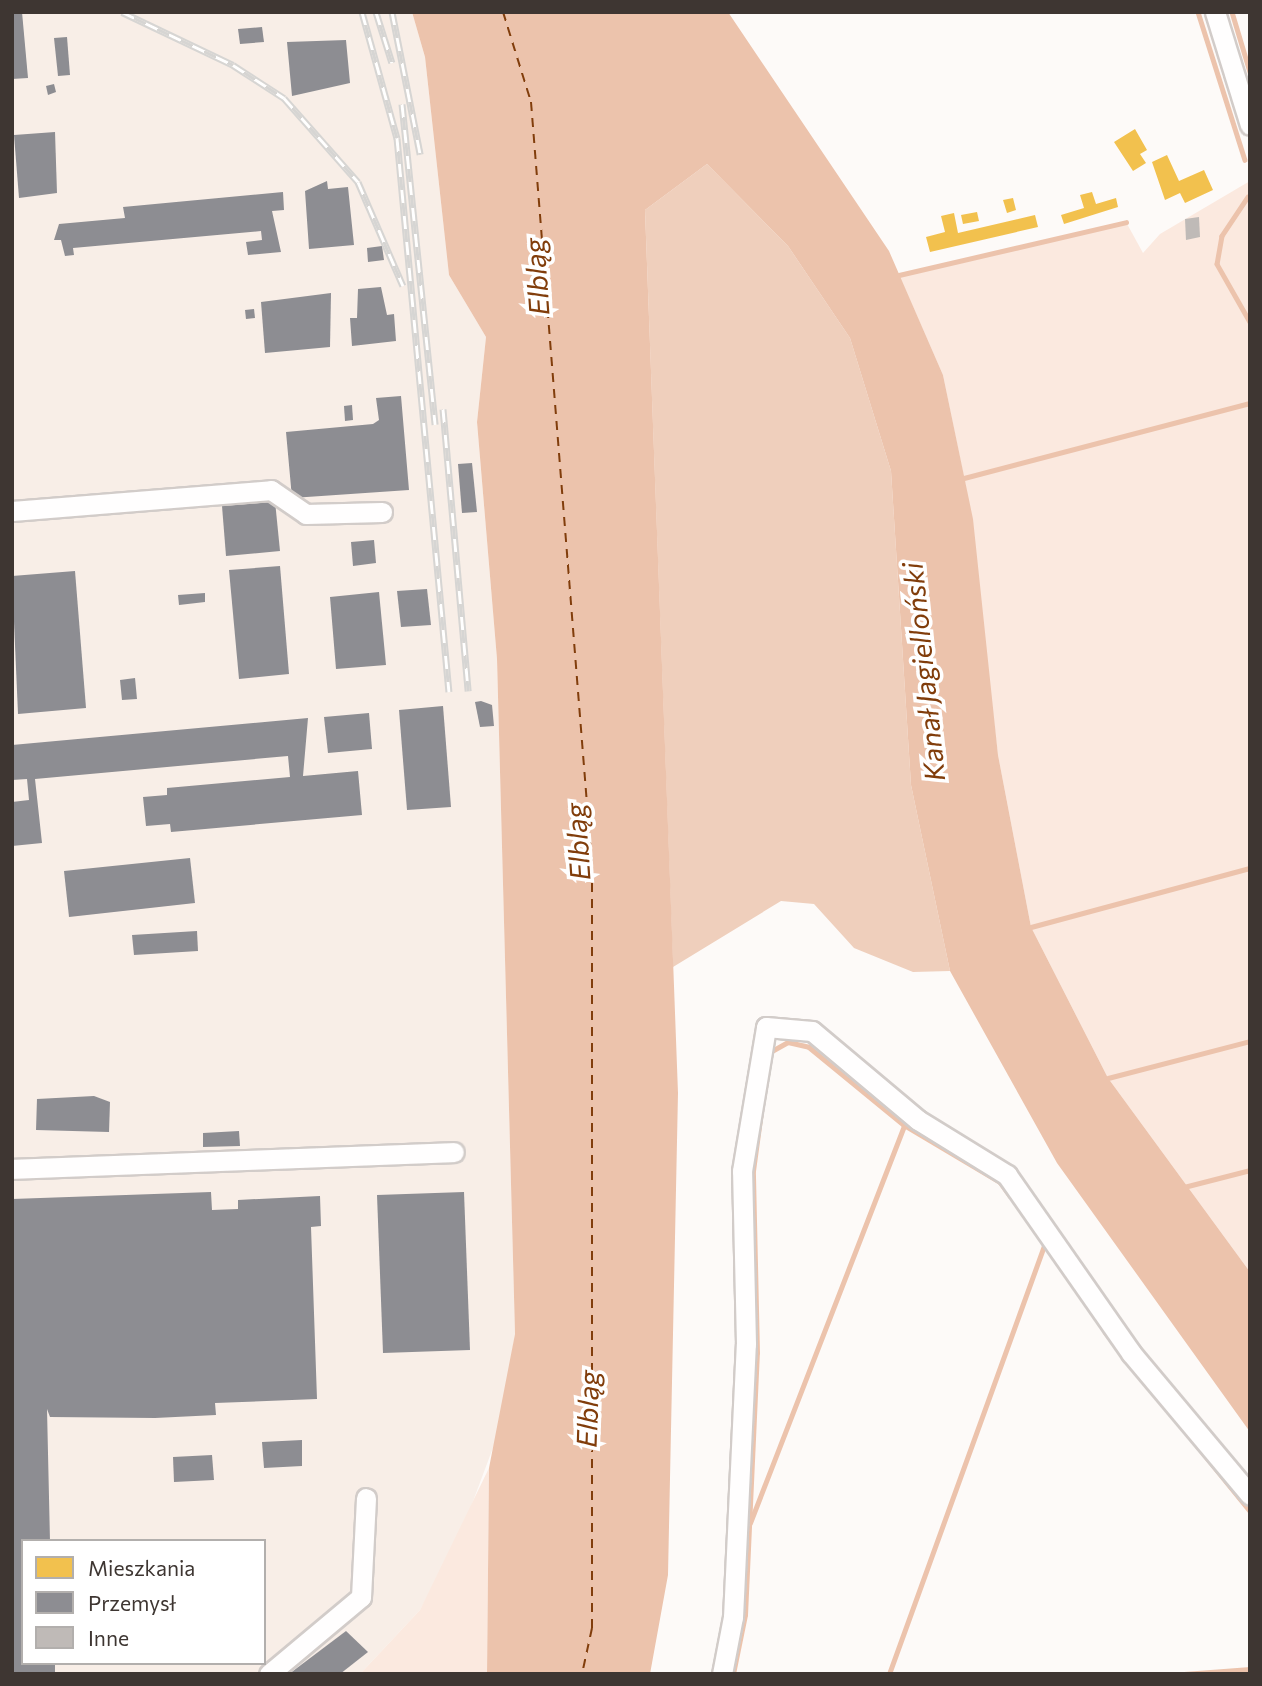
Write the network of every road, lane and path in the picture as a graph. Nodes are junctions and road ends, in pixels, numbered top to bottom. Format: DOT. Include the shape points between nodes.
graph roads {
  1 [pos="1215,12"];
  2 [pos="1250,125"];
  3 [pos="12,511"];
  4 [pos="382,512"];
  5 [pos="454,1152"];
  6 [pos="12,1169"];
  7 [pos="1250,1495"];
  8 [pos="366,1498"];
  9 [pos="269,1674"];
  10 [pos="722,1674"];
  1 -- 2 [label="street"];
  3 -- 4 [label="street" via="271,490 306,514"];
  5 -- 6 [label="street"];
  7 -- 10 [label="street" via="1131,1353 1007,1175 918,1120 812,1031 766,1027 742,1171 746,1344 733,1617"];
  8 -- 9 [label="street" via="361,1598"];
}
